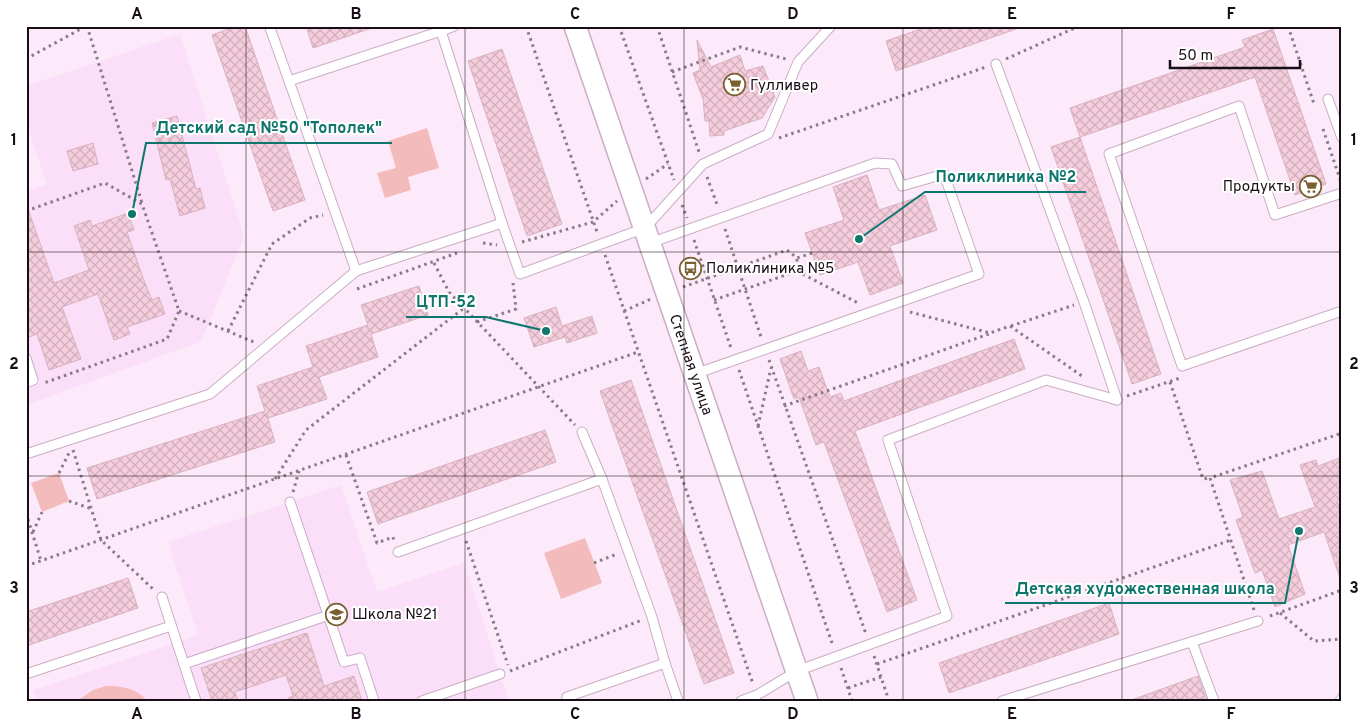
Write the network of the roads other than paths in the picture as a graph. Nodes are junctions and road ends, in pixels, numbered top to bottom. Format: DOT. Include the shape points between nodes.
graph roads {
  1 [pos="454,26"];
  2 [pos="576,26"];
  3 [pos="831,26"];
  4 [pos="270,28"];
  5 [pos="441,30"];
  6 [pos="996,64"];
  7 [pos="289,81"];
  8 [pos="1328,99"];
  9 [pos="1342,138"];
  10 [pos="1342,193"];
  11 [pos="502,223"];
  12 [pos="647,235"];
  13 [pos="356,271"];
  14 [pos="1342,311"];
  15 [pos="26,358"];
  16 [pos="695,374"];
  17 [pos="30,382"];
  18 [pos="582,432"];
  19 [pos="26,454"];
  20 [pos="602,479"];
  21 [pos="290,502"];
  22 [pos="398,552"];
  23 [pos="162,597"];
  24 [pos="329,615"];
  25 [pos="1258,621"];
  26 [pos="171,626"];
  27 [pos="1192,642"];
  28 [pos="665,663"];
  29 [pos="184,664"];
  30 [pos="797,671"];
  31 [pos="26,674"];
  32 [pos="500,674"];
  33 [pos="196,701"];
  34 [pos="374,701"];
  35 [pos="422,701"];
  36 [pos="567,701"];
  37 [pos="678,701"];
  38 [pos="741,701"];
  39 [pos="808,701"];
  40 [pos="1002,701"];
  41 [pos="1214,701"];
  1 -- 5 [label="lane"];
  2 -- 12 [label="street, Степная улица"];
  3 -- 12 [label="lane" via="798,62 768,134 703,164"];
  4 -- 7 [label="lane"];
  5 -- 7 [label="lane"];
  5 -- 11 [label="lane"];
  6 -- 30 [label="lane" via="1117,400 1046,380 888,440 947,616"];
  7 -- 13 [label="lane"];
  8 -- 9 [label="lane"];
  10 -- 14 [label="lane" via="1275,215 1239,106 1109,154 1182,366"];
  11 -- 12 [label="lane" via="520,274 601,243"];
  11 -- 13 [label="lane"];
  12 -- 16 [label="street, Степная улица"];
  12 -- 16 [label="lane" via="721,218 875,162 892,164 902,186 944,174 979,274"];
  13 -- 19 [label="lane" via="210,394"];
  15 -- 17 [label="lane"];
  16 -- 30 [label="street, Степная улица"];
  18 -- 20 [label="lane"];
  20 -- 22 [label="lane"];
  20 -- 28 [label="lane" via="652,616"];
  21 -- 24 [label="lane"];
  23 -- 26 [label="lane"];
  24 -- 29 [label="lane"];
  24 -- 34 [label="lane" via="344,662 360,658"];
  25 -- 27 [label="lane"];
  26 -- 29 [label="lane"];
  26 -- 31 [label="lane"];
  27 -- 40 [label="lane"];
  27 -- 41 [label="lane"];
  28 -- 36 [label="lane" via="567,697"];
  28 -- 37 [label="lane"];
  29 -- 33 [label="lane"];
  30 -- 38 [label="lane"];
  30 -- 39 [label="street, Степная улица"];
  32 -- 35 [label="lane"];
}
